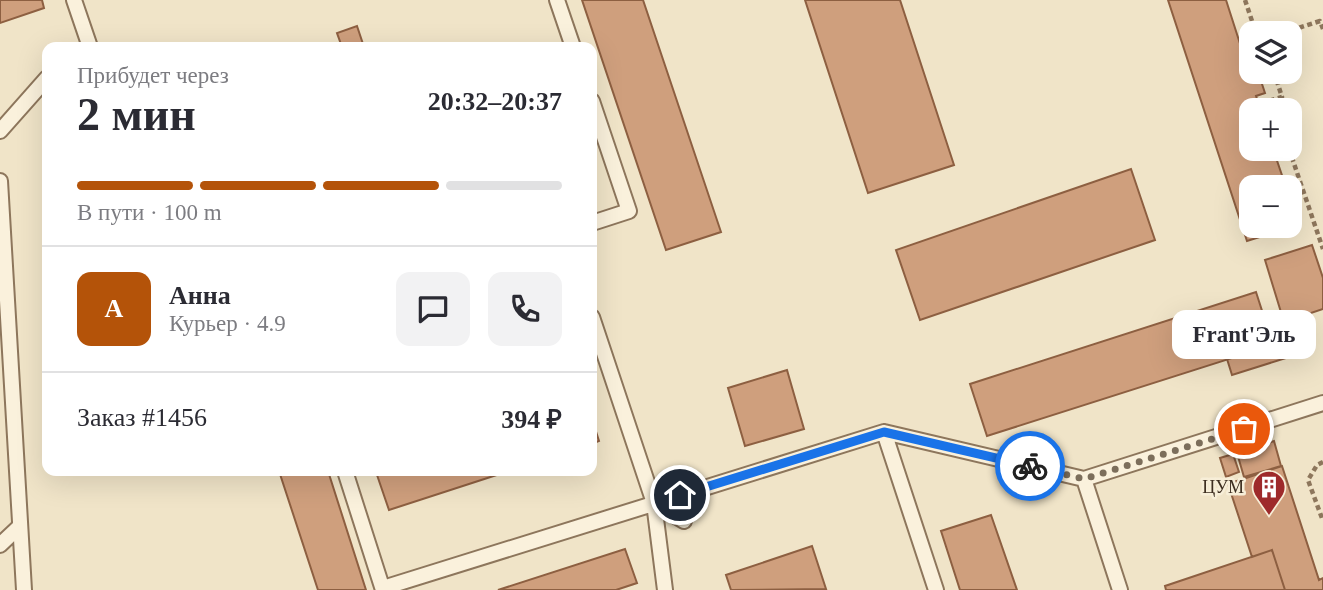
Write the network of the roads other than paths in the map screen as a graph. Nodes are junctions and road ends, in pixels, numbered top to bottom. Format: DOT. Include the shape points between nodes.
graph roads {
  1 [pos="75,0"];
  2 [pos="557,0"];
  3 [pos="88,41"];
  4 [pos="571,42"];
  5 [pos="42,84"];
  6 [pos="597,116"];
  7 [pos="0,131"];
  8 [pos="0,181"];
  9 [pos="597,221"];
  10 [pos="5,343"];
  11 [pos="598,361"];
  12 [pos="1323,403"];
  13 [pos="884,432"];
  14 [pos="347,476"];
  15 [pos="1084,479"];
  16 [pos="654,503"];
  17 [pos="684,521"];
  18 [pos="20,526"];
  19 [pos="0,545"];
  20 [pos="383,589"];
  21 [pos="24,590"];
  22 [pos="665,590"];
  23 [pos="936,590"];
  24 [pos="1120,590"];
  1 -- 3 [label="lane"];
  2 -- 4 [label="lane"];
  5 -- 7 [label="lane"];
  6 -- 9 [label="lane" via="629,211"];
  8 -- 10 [label="lane"];
  10 -- 18 [label="lane"];
  11 -- 16 [label="lane"];
  12 -- 15 [label="lane"];
  13 -- 15 [label="lane"];
  13 -- 16 [label="lane"];
  13 -- 23 [label="lane"];
  14 -- 20 [label="lane"];
  15 -- 24 [label="lane"];
  16 -- 17 [label="lane"];
  16 -- 20 [label="lane"];
  16 -- 22 [label="lane"];
  18 -- 19 [label="lane"];
  18 -- 21 [label="lane"];
}
